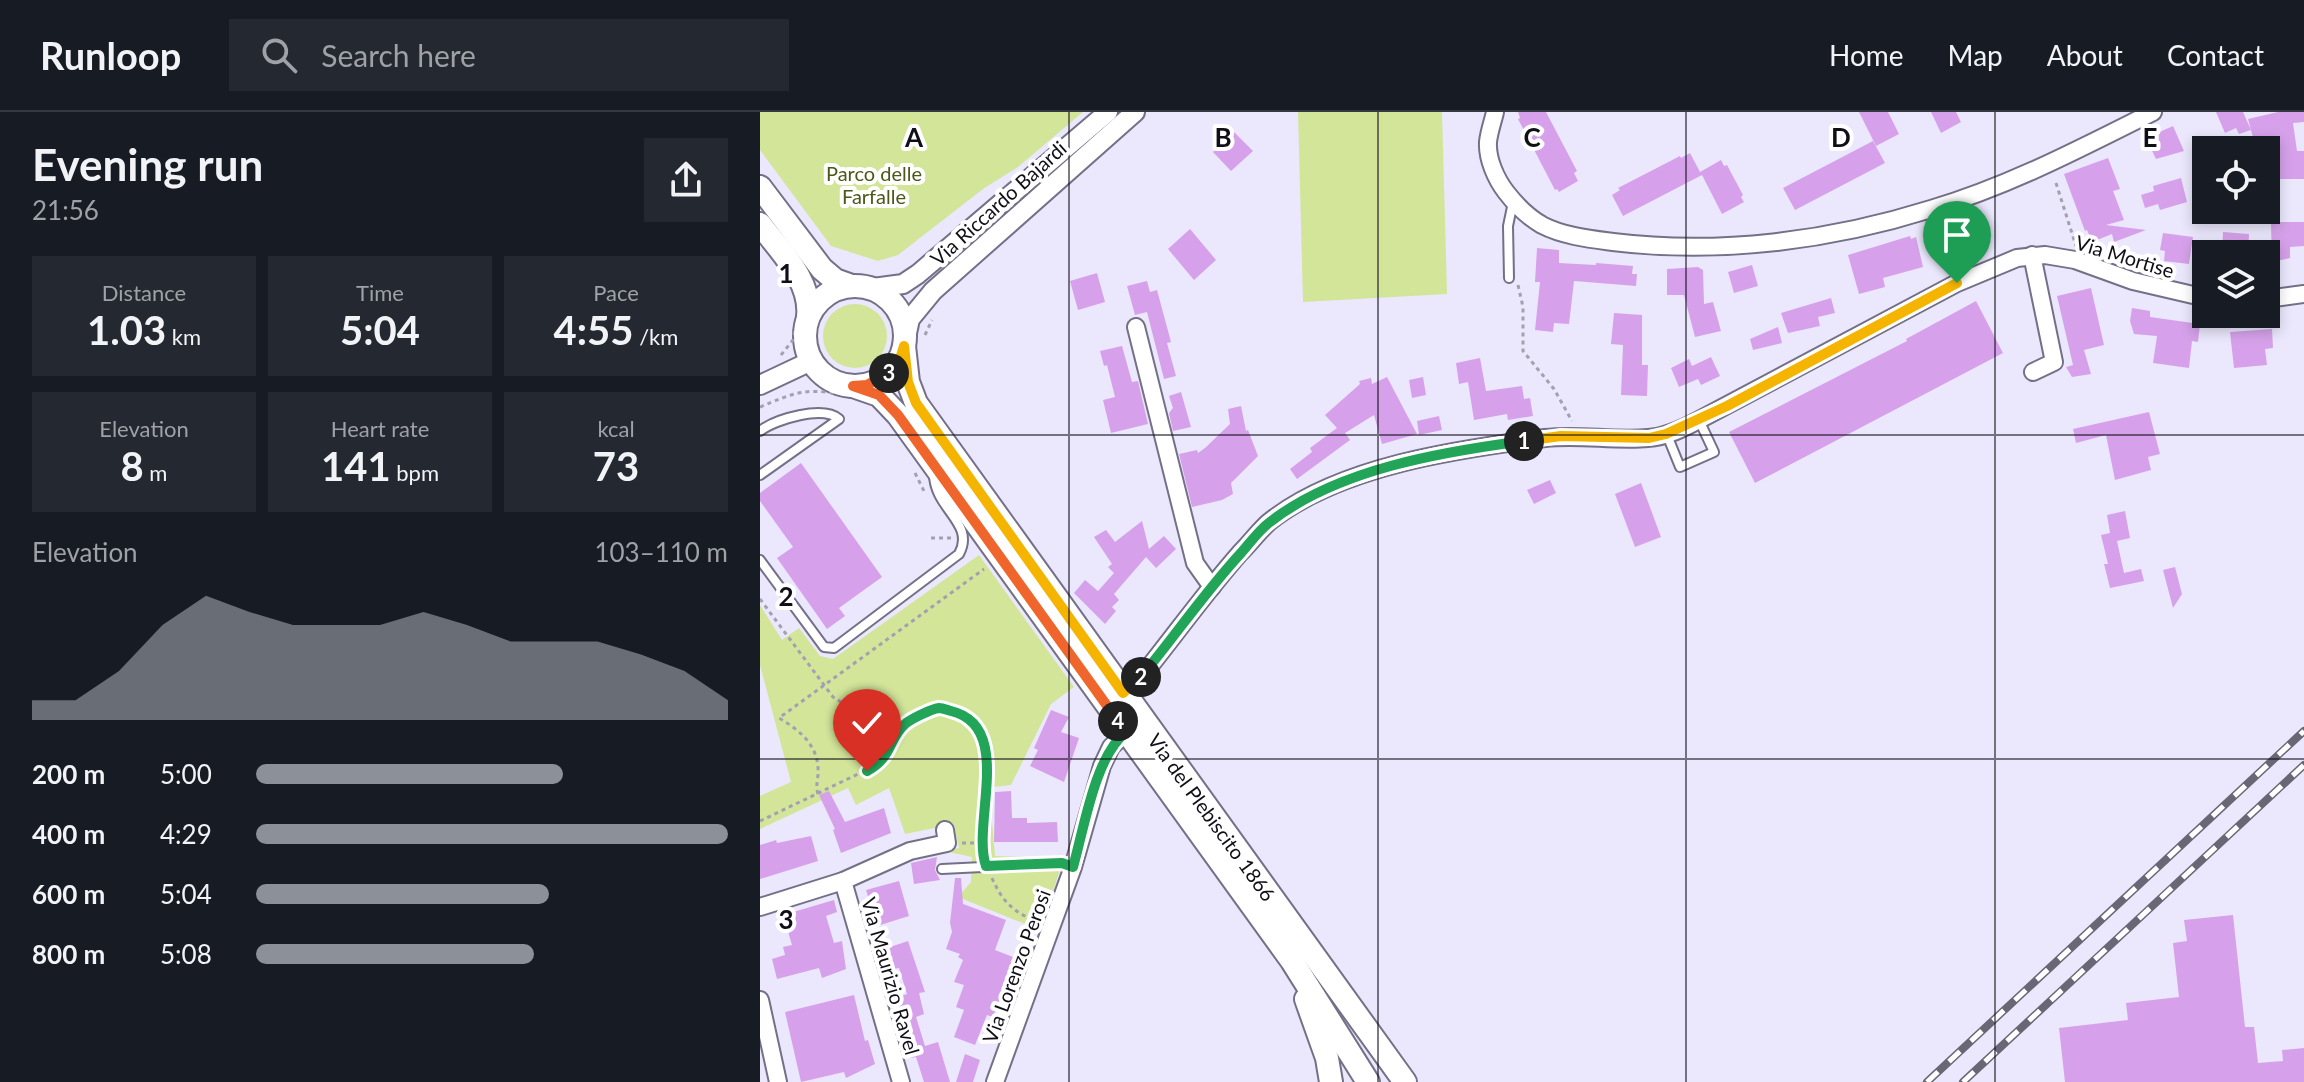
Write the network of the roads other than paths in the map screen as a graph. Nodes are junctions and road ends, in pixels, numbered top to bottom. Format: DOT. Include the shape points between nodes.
graph roads {
  1 [pos="1108,112"];
  2 [pos="1135,112"];
  3 [pos="1495,112"];
  4 [pos="2153,112"];
  5 [pos="760,187"];
  6 [pos="1513,201"];
  7 [pos="760,224"];
  8 [pos="2032,255"];
  9 [pos="1509,278"];
  10 [pos="849,285"];
  11 [pos="873,288"];
  12 [pos="2304,294"];
  13 [pos="2192,295"];
  14 [pos="2280,297"];
  15 [pos="808,317"];
  16 [pos="1136,327"];
  17 [pos="911,340"];
  18 [pos="811,361"];
  19 [pos="2033,372"];
  20 [pos="760,385"];
  21 [pos="853,386"];
  22 [pos="1699,420"];
  23 [pos="760,431"];
  24 [pos="1666,434"];
  25 [pos="933,466"];
  26 [pos="760,475"];
  27 [pos="760,560"];
  28 [pos="1212,587"];
  29 [pos="1123,693"];
  30 [pos="1126,732"];
  31 [pos="946,837"];
  32 [pos="1073,867"];
  33 [pos="942,869"];
  34 [pos="843,881"];
  35 [pos="760,907"];
  36 [pos="1292,961"];
  37 [pos="760,1000"];
  38 [pos="778,1082"];
  39 [pos="901,1082"];
  40 [pos="995,1082"];
  41 [pos="1331,1082"];
  42 [pos="1368,1082"];
  43 [pos="1405,1082"];
  1 -- 11 [label="street, Via Riccardo Bajardi" via="918,274 903,284"];
  2 -- 17 [label="street, Via Riccardo Bajardi" via="933,291 910,319"];
  3 -- 6 [label="street" via="1488,141 1491,162"];
  4 -- 6 [label="street" via="2034,171 1931,209 1801,240 1655,246 1583,238 1543,226"];
  5 -- 10 [label="main road" via="822,269"];
  6 -- 9 [label="lane"];
  7 -- 15 [label="main road" via="803,283 810,302"];
  8 -- 13 [label="street, Via Mortise" via="2075,260"];
  8 -- 19 [label="street" via="2054,362"];
  8 -- 22 [label="street, Via Mortise" via="1957,283"];
  10 -- 11 [label="main road"];
  10 -- 15 [label="main road" via="818,301"];
  11 -- 17 [label="main road" via="893,303"];
  12 -- 14 [label="street"];
  15 -- 18 [label="main road" via="804,338"];
  16 -- 28 [label="street" via="1195,563"];
  17 -- 21 [label="main road" via="891,371 867,385"];
  17 -- 29 [label="main road, Via del Plebiscito 1866" via="908,382 916,403"];
  18 -- 20 [label="street"];
  18 -- 21 [label="main road" via="828,378"];
  21 -- 25 [label="main road, Via del Plebiscito 1866" via="889,403"];
  22 -- 24 [label="street, Via Mortise"];
  22 -- 24 [label="lane" via="1714,452 1680,467"];
  23 -- 26 [label="lane" via="787,418 824,413 839,419"];
  24 -- 28 [label="street, Via Mortise" via="1561,436 1395,465 1299,502 1268,523"];
  25 -- 27 [label="lane" via="934,490 963,530 959,554 834,648 824,647"];
  25 -- 30 [label="main road, Via del Plebiscito 1866"];
  28 -- 29 [label="street, Via Mortise"];
  29 -- 43 [label="main road, Via del Plebiscito 1866"];
  30 -- 32 [label="street, Via Lorenzo Perosi" via="1102,766"];
  30 -- 36 [label="main road, Via del Plebiscito 1866"];
  31 -- 34 [label="street"];
  32 -- 33 [label="lane" via="1062,863"];
  32 -- 40 [label="street, Via Lorenzo Perosi"];
  34 -- 35 [label="street"];
  34 -- 39 [label="street, Via Maurizio Ravel"];
  36 -- 41 [label="main road"];
  36 -- 42 [label="main road, Via del Plebiscito 1866"];
  37 -- 38 [label="street"];
}
